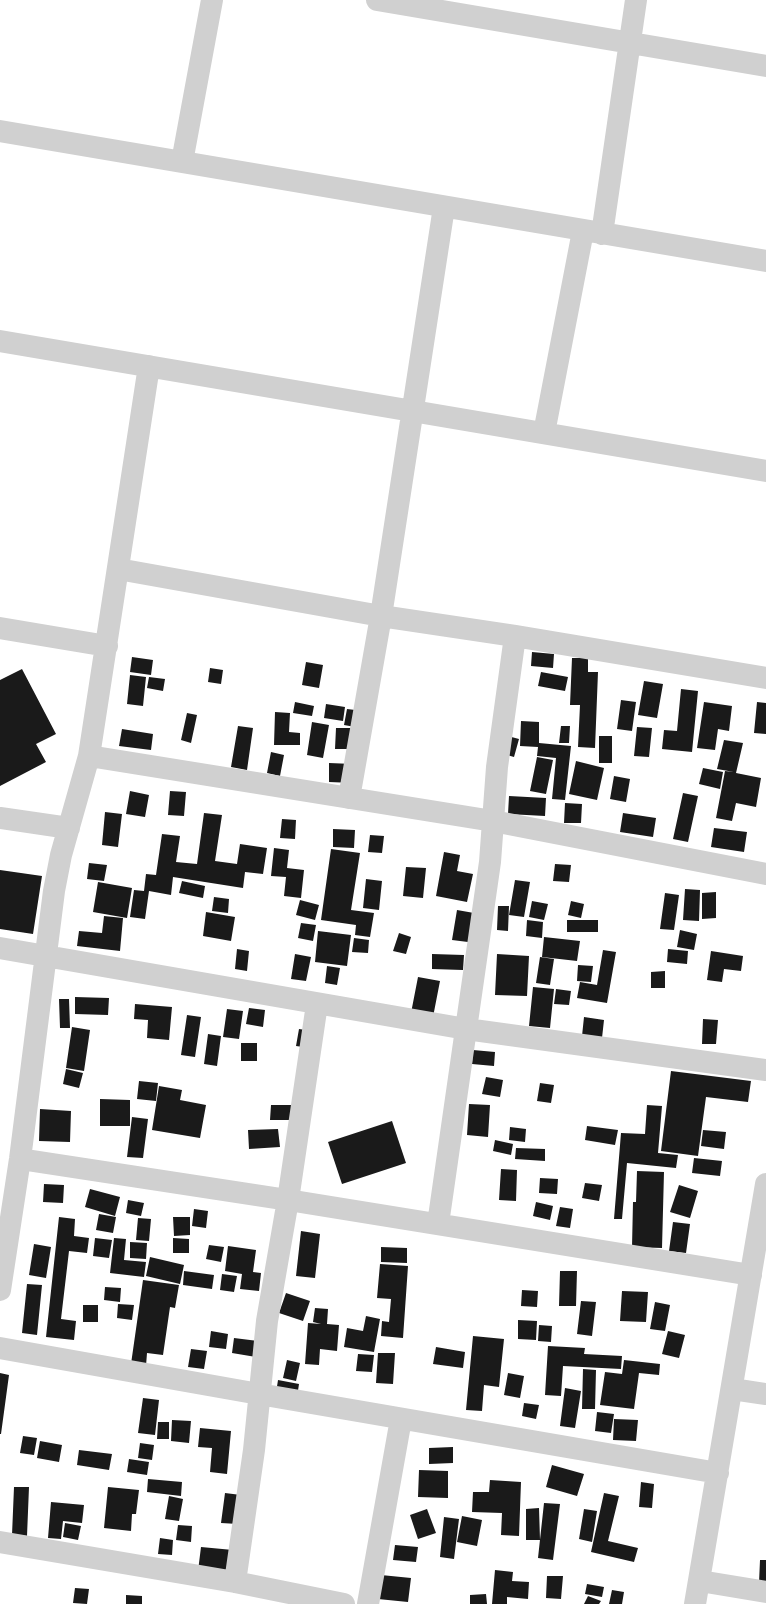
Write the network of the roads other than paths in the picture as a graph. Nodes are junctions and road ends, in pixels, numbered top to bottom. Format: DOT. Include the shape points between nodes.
graph roads {
  1 [pos="212,0"];
  2 [pos="377,0"];
  3 [pos="636,0"];
  4 [pos="483,9"];
  5 [pos="630,42"];
  6 [pos="766,66"];
  7 [pos="0,131"];
  8 [pos="182,162"];
  9 [pos="444,207"];
  10 [pos="592,232"];
  11 [pos="766,261"];
  12 [pos="0,341"];
  13 [pos="149,366"];
  14 [pos="414,411"];
  15 [pos="544,433"];
  16 [pos="766,471"];
  17 [pos="118,569"];
  18 [pos="381,616"];
  19 [pos="0,628"];
  20 [pos="515,636"];
  21 [pos="107,646"];
  22 [pos="766,678"];
  23 [pos="89,756"];
  24 [pos="349,798"];
  25 [pos="0,818"];
  26 [pos="493,820"];
  27 [pos="69,828"];
  28 [pos="766,874"];
  29 [pos="0,948"];
  30 [pos="46,956"];
  31 [pos="317,1004"];
  32 [pos="466,1029"];
  33 [pos="766,1070"];
  34 [pos="20,1159"];
  35 [pos="766,1188"];
  36 [pos="288,1200"];
  37 [pos="438,1224"];
  38 [pos="751,1275"];
  39 [pos="0,1290"];
  40 [pos="0,1348"];
  41 [pos="732,1389"];
  42 [pos="260,1394"];
  43 [pos="766,1394"];
  44 [pos="401,1419"];
  45 [pos="718,1473"];
  46 [pos="0,1542"];
  47 [pos="700,1581"];
  48 [pos="235,1582"];
  49 [pos="766,1592"];
  50 [pos="344,1604"];
  51 [pos="368,1604"];
  52 [pos="695,1604"];
  1 -- 8 [label="street"];
  2 -- 4 [label="street"];
  3 -- 5 [label="street"];
  4 -- 5 [label="street"];
  5 -- 6 [label="street"];
  5 -- 10 [label="street"];
  7 -- 8 [label="street"];
  8 -- 9 [label="street"];
  9 -- 10 [label="street"];
  9 -- 14 [label="street"];
  10 -- 11 [label="street"];
  10 -- 15 [label="street"];
  12 -- 13 [label="street"];
  13 -- 14 [label="street"];
  13 -- 17 [label="street"];
  14 -- 15 [label="street"];
  14 -- 18 [label="street"];
  15 -- 16 [label="street"];
  17 -- 18 [label="street"];
  17 -- 21 [label="street"];
  18 -- 20 [label="street"];
  18 -- 24 [label="street"];
  19 -- 21 [label="street"];
  20 -- 22 [label="street"];
  20 -- 26 [label="street" via="497,767"];
  21 -- 23 [label="street"];
  23 -- 24 [label="street"];
  23 -- 27 [label="street"];
  24 -- 26 [label="street"];
  25 -- 27 [label="street"];
  26 -- 28 [label="street"];
  26 -- 32 [label="street" via="490,862"];
  27 -- 30 [label="street" via="54,891"];
  29 -- 30 [label="street"];
  30 -- 31 [label="street"];
  30 -- 34 [label="street"];
  31 -- 32 [label="street"];
  31 -- 36 [label="street"];
  32 -- 33 [label="street"];
  32 -- 37 [label="street"];
  34 -- 36 [label="street"];
  34 -- 39 [label="street"];
  35 -- 38 [label="street"];
  36 -- 37 [label="street"];
  36 -- 42 [label="street" via="267,1321"];
  37 -- 38 [label="street"];
  38 -- 41 [label="street"];
  40 -- 42 [label="street"];
  41 -- 43 [label="street"];
  41 -- 45 [label="street"];
  42 -- 44 [label="street"];
  42 -- 48 [label="street"];
  44 -- 45 [label="street"];
  44 -- 51 [label="street"];
  45 -- 47 [label="street"];
  46 -- 48 [label="street"];
  47 -- 49 [label="street"];
  47 -- 52 [label="street"];
  48 -- 50 [label="street"];
}
